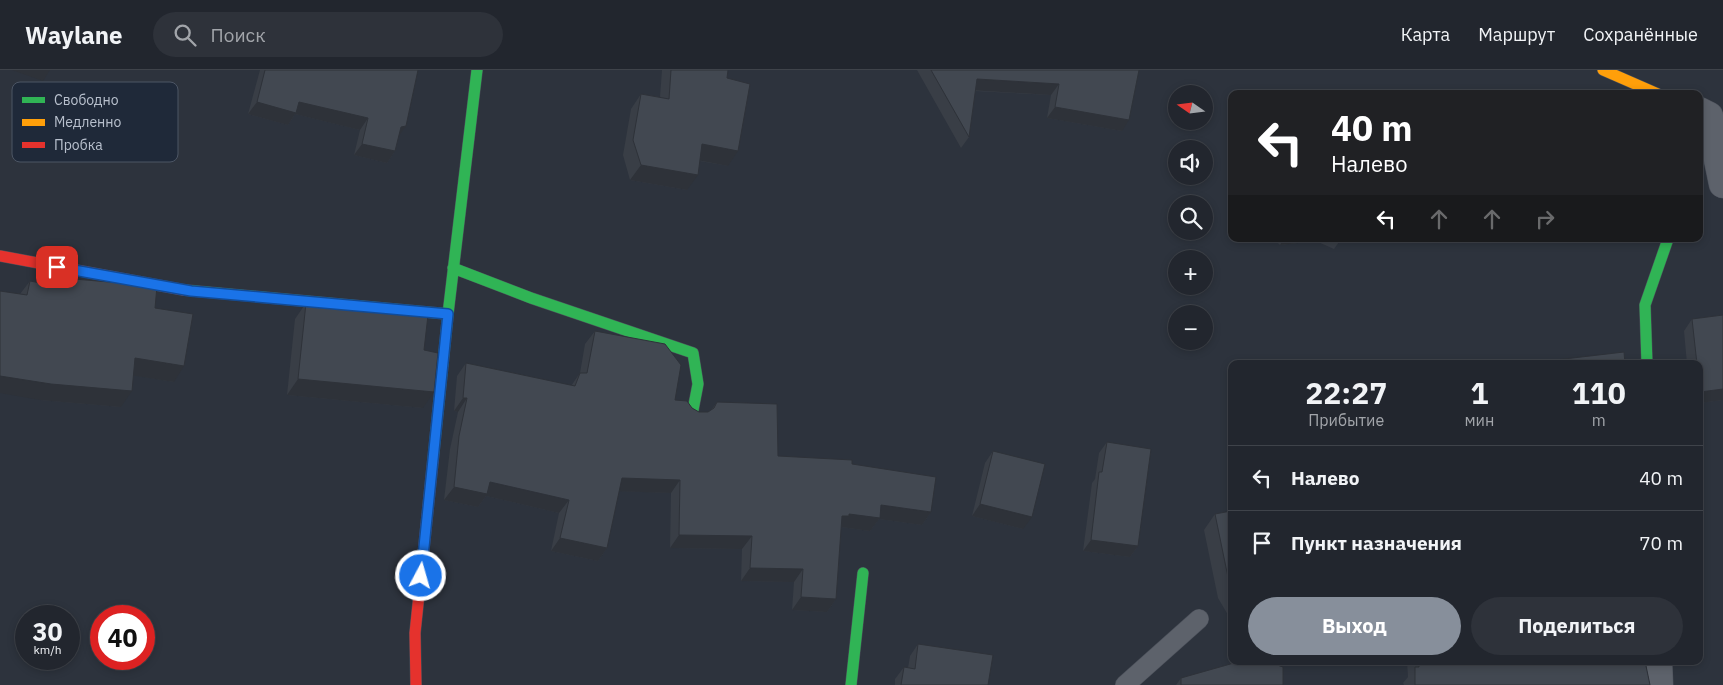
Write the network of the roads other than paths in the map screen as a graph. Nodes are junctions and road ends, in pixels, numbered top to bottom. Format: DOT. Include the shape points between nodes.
graph roads {
  1 [pos="476,70"];
  2 [pos="1603,70"];
  3 [pos="1649,90"];
  4 [pos="1704,113"];
  5 [pos="1723,184"];
  6 [pos="1667,242"];
  7 [pos="0,256"];
  8 [pos="453,268"];
  9 [pos="448,314"];
  10 [pos="1647,360"];
  11 [pos="693,410"];
  12 [pos="863,574"];
  13 [pos="1198,619"];
  14 [pos="1658,665"];
  15 [pos="416,685"];
  16 [pos="851,685"];
  17 [pos="1125,685"];
  18 [pos="1659,685"];
  1 -- 8 [label="street"];
  2 -- 3 [label="street"];
  4 -- 5 [label="street"];
  6 -- 10 [label="street" via="1645,305"];
  7 -- 9 [label="street" via="191,291"];
  8 -- 9 [label="street"];
  8 -- 11 [label="street" via="531,298 693,352 698,384"];
  9 -- 15 [label="street" via="415,633"];
  12 -- 16 [label="street"];
  13 -- 17 [label="lane"];
  14 -- 18 [label="street"];
}
